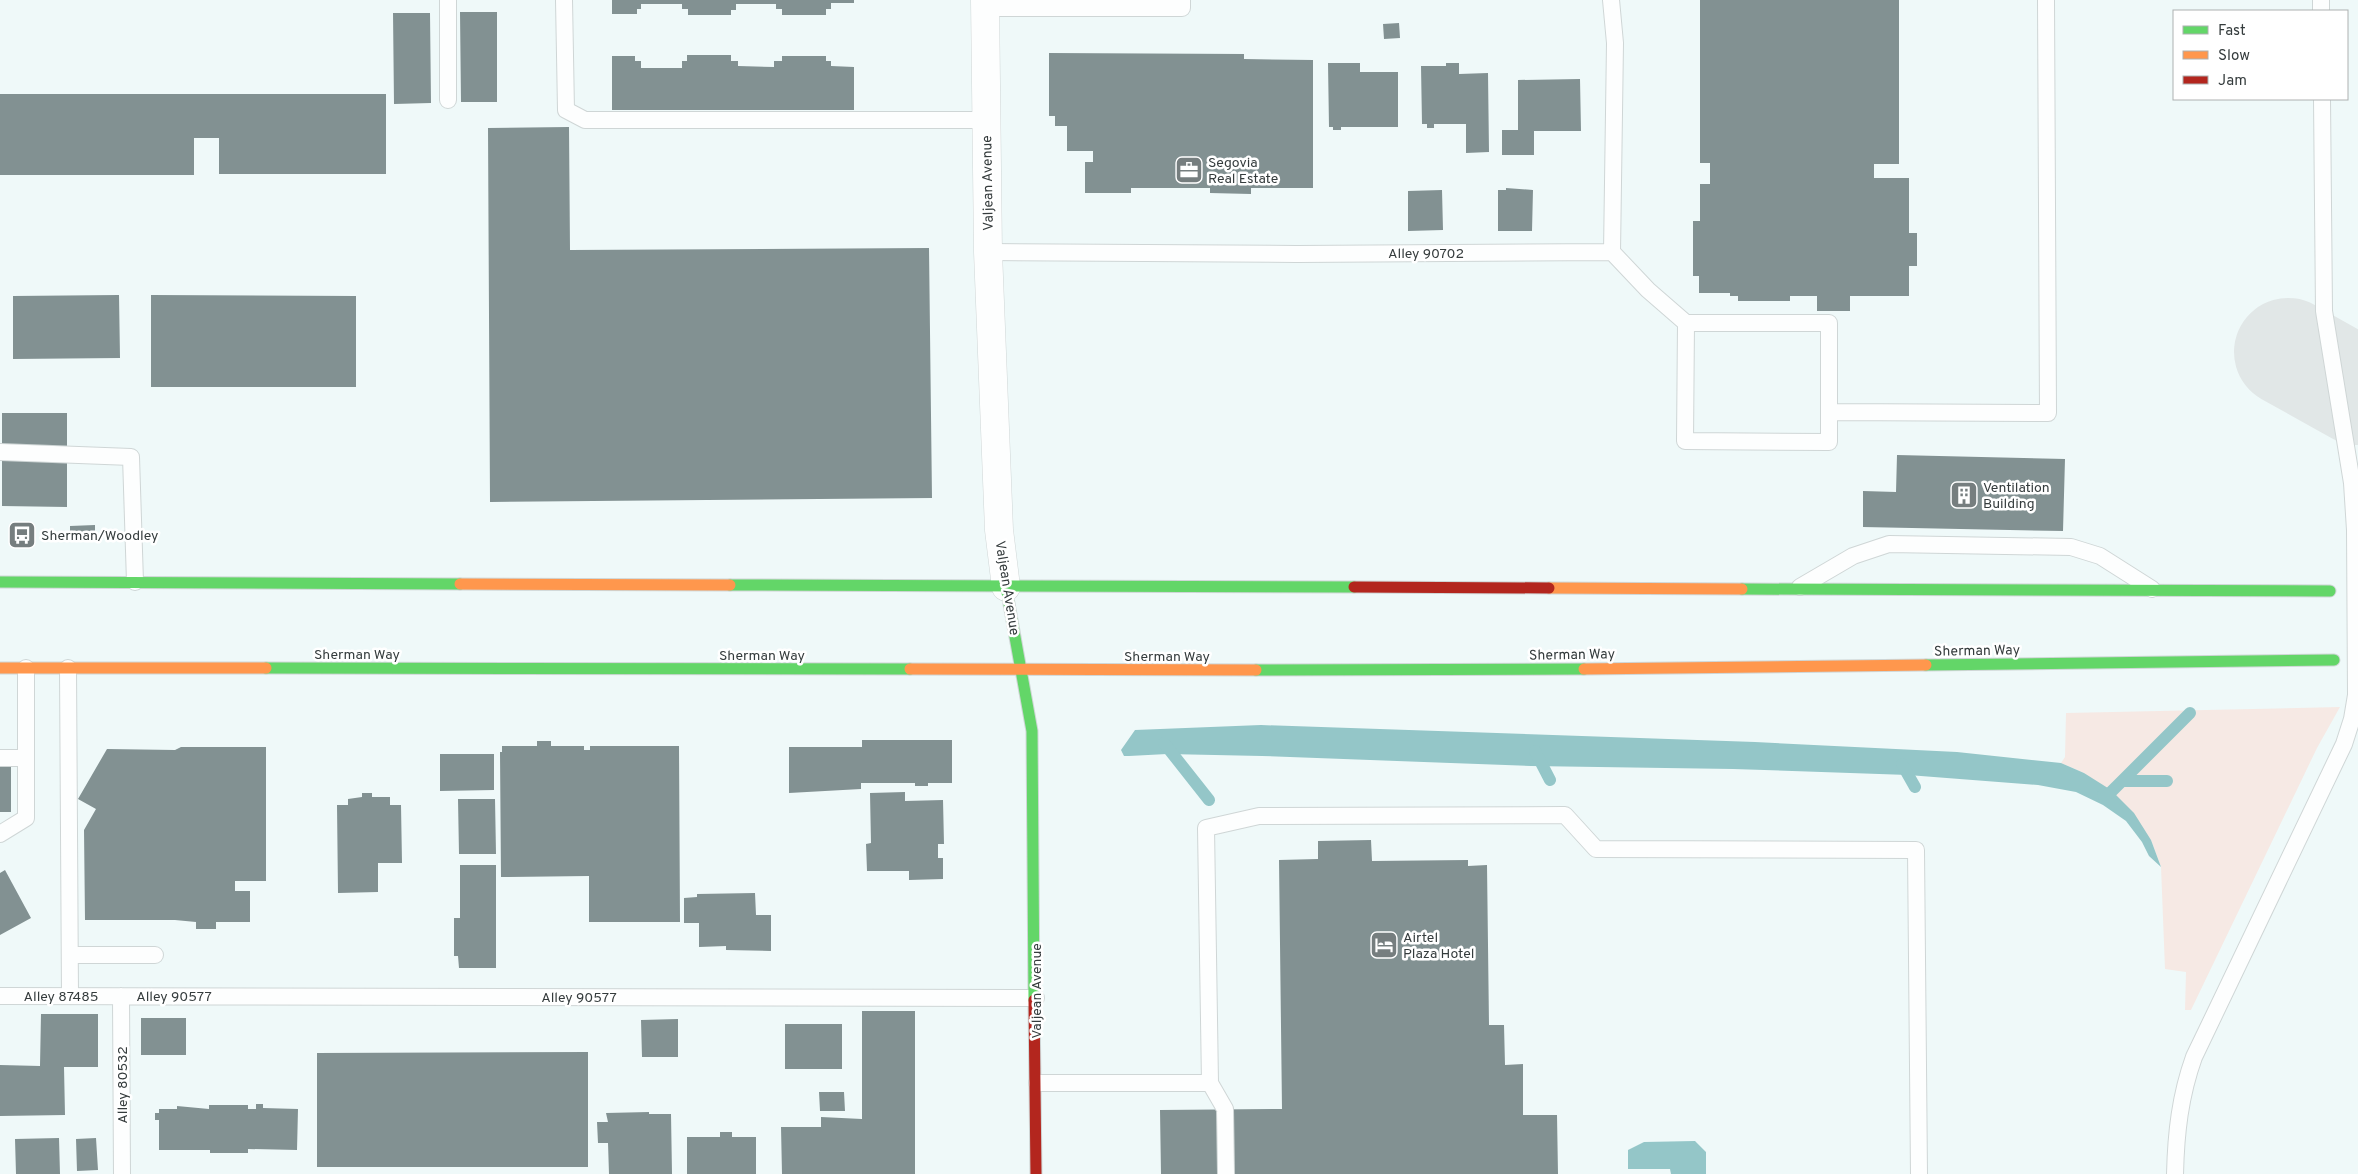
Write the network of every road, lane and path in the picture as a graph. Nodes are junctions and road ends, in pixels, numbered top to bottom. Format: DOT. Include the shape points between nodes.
graph roads {
  1 [pos="448,0"];
  2 [pos="564,0"];
  3 [pos="1182,0"];
  4 [pos="1611,0"];
  5 [pos="2046,0"];
  6 [pos="985,4"];
  7 [pos="448,100"];
  8 [pos="2322,100"];
  9 [pos="986,120"];
  10 [pos="988,252"];
  11 [pos="1612,252"];
  12 [pos="1686,323"];
  13 [pos="1829,412"];
  14 [pos="0,452"];
  15 [pos="0,582"];
  16 [pos="136,582"];
  17 [pos="1006,587"];
  18 [pos="1796,589"];
  19 [pos="2156,591"];
  20 [pos="2330,591"];
  21 [pos="2334,660"];
  22 [pos="0,668"];
  23 [pos="26,668"];
  24 [pos="68,668"];
  25 [pos="1021,671"];
  26 [pos="0,758"];
  27 [pos="26,758"];
  28 [pos="0,834"];
  29 [pos="70,955"];
  30 [pos="155,955"];
  31 [pos="0,996"];
  32 [pos="70,996"];
  33 [pos="121,996"];
  34 [pos="1036,998"];
  35 [pos="1036,1083"];
  36 [pos="1210,1083"];
  37 [pos="122,1174"];
  38 [pos="1036,1174"];
  39 [pos="1226,1174"];
  40 [pos="1919,1174"];
  41 [pos="2175,1174"];
  1 -- 7 [label="lane"];
  2 -- 9 [label="lane" via="566,110 585,120"];
  3 -- 6 [label="lane" via="1182,8"];
  4 -- 11 [label="lane" via="1615,43"];
  5 -- 13 [label="lane" via="2048,412"];
  6 -- 9 [label="street, Valjean Avenue"];
  8 -- 41 [label="lane" via="2324,311 2352,483 2356,695 2344,744 2194,1057 2178,1115"];
  9 -- 10 [label="street, Valjean Avenue"];
  10 -- 11 [label="lane, Alley 90702"];
  10 -- 17 [label="street, Valjean Avenue" via="999,530"];
  11 -- 12 [label="lane"];
  12 -- 13 [label="lane" via="1829,323"];
  12 -- 13 [label="lane" via="1685,441 1829,442"];
  14 -- 16 [label="lane" via="131,458"];
  15 -- 16 [label="main road"];
  16 -- 17 [label="main road"];
  17 -- 18 [label="main road"];
  17 -- 25 [label="main road, Valjean Avenue"];
  18 -- 19 [label="main road"];
  18 -- 19 [label="lane" via="1853,556 1889,544 2071,547 2100,556"];
  19 -- 20 [label="main road"];
  21 -- 25 [label="main road, Sherman Way" via="1472,670"];
  22 -- 23 [label="main road, Sherman Way"];
  23 -- 24 [label="main road, Sherman Way"];
  23 -- 27 [label="lane"];
  24 -- 25 [label="main road, Sherman Way"];
  24 -- 29 [label="lane"];
  25 -- 34 [label="main road, Valjean Avenue" via="1032,731"];
  26 -- 27 [label="lane"];
  27 -- 28 [label="lane" via="26,818"];
  29 -- 30 [label="lane"];
  29 -- 32 [label="lane"];
  31 -- 32 [label="lane, Alley 87485"];
  32 -- 33 [label="lane, Alley 87485"];
  33 -- 34 [label="lane, Alley 90577"];
  33 -- 37 [label="lane, Alley 80532"];
  34 -- 35 [label="main road, Valjean Avenue"];
  35 -- 36 [label="lane"];
  35 -- 38 [label="main road, Valjean Avenue"];
  36 -- 39 [label="lane" via="1225,1110"];
  36 -- 40 [label="lane" via="1206,828 1258,816 1565,815 1596,849 1916,850"];
}
